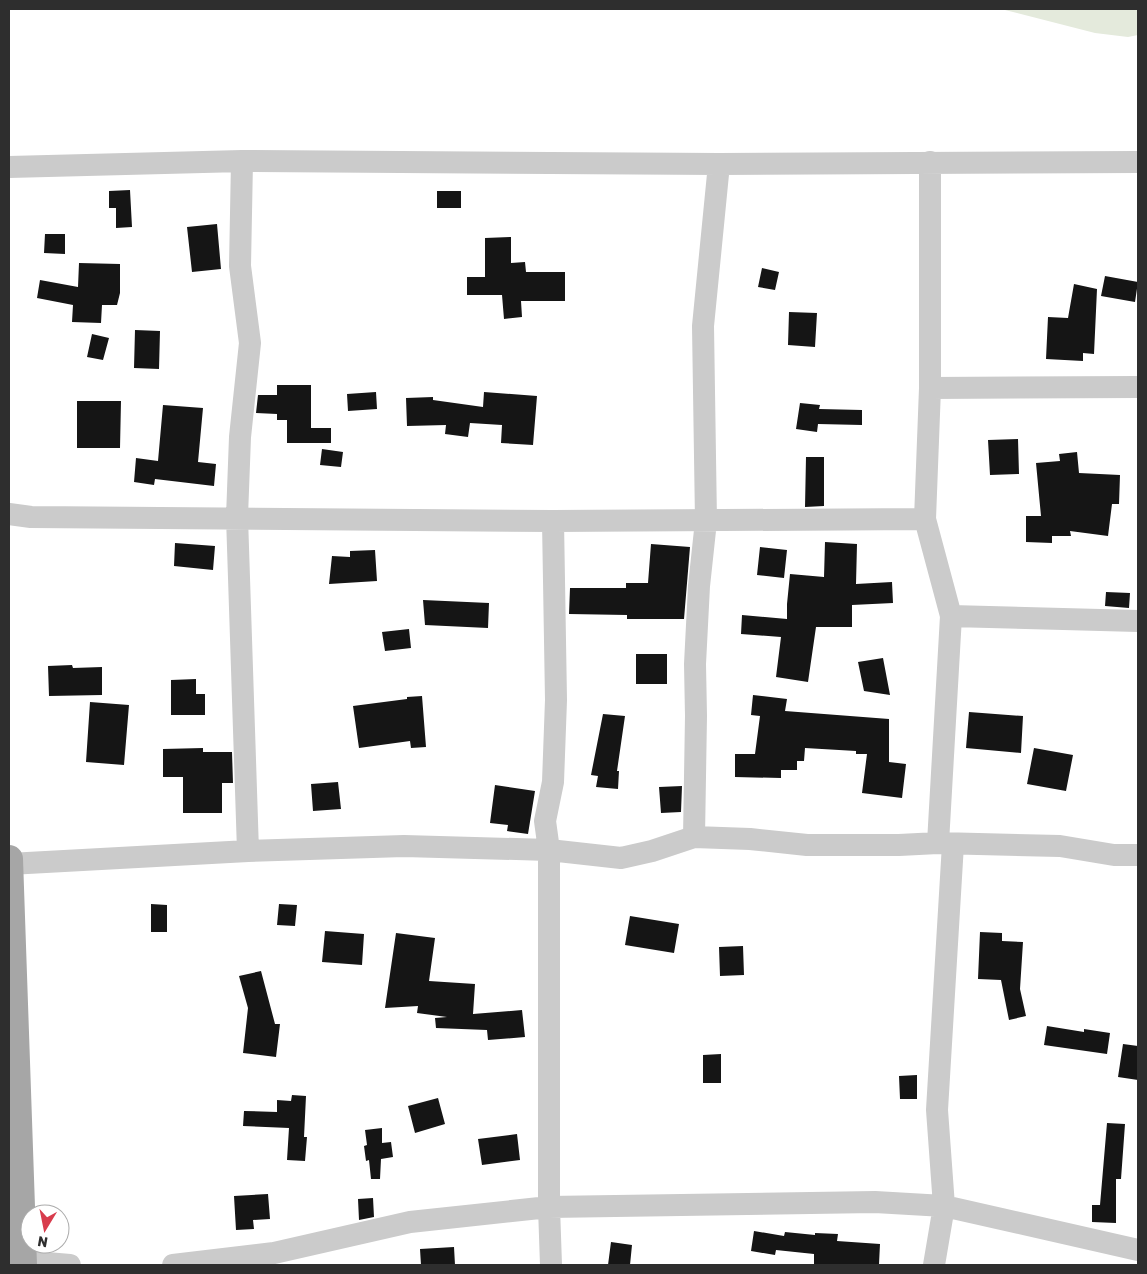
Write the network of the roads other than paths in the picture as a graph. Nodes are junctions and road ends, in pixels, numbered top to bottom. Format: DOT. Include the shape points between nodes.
graph roads {
  1 [pos="242,161"];
  2 [pos="930,162"];
  3 [pos="1138,162"];
  4 [pos="719,164"];
  5 [pos="9,167"];
  6 [pos="1138,387"];
  7 [pos="930,388"];
  8 [pos="9,514"];
  9 [pos="237,517"];
  10 [pos="925,519"];
  11 [pos="553,521"];
  12 [pos="706,521"];
  13 [pos="951,616"];
  14 [pos="1138,621"];
  15 [pos="694,837"];
  16 [pos="946,844"];
  17 [pos="549,850"];
  18 [pos="248,851"];
  19 [pos="1138,856"];
  20 [pos="9,859"];
  21 [pos="9,864"];
  22 [pos="944,1206"];
  23 [pos="549,1207"];
  24 [pos="1138,1250"];
  25 [pos="274,1259"];
  26 [pos="23,1263"];
  27 [pos="70,1265"];
  28 [pos="173,1265"];
  29 [pos="551,1265"];
  30 [pos="934,1265"];
  1 -- 4 [label="street"];
  1 -- 5 [label="street"];
  1 -- 9 [label="street" via="240,266 250,343 240,437"];
  2 -- 3 [label="street"];
  2 -- 4 [label="street"];
  2 -- 7 [label="street"];
  4 -- 12 [label="street" via="703,326"];
  6 -- 7 [label="street"];
  7 -- 10 [label="street"];
  8 -- 9 [label="street" via="31,517"];
  9 -- 11 [label="street"];
  9 -- 18 [label="street"];
  10 -- 12 [label="street"];
  10 -- 13 [label="street"];
  11 -- 12 [label="street"];
  11 -- 17 [label="street" via="556,700 553,782 545,821"];
  12 -- 15 [label="street" via="695,664"];
  13 -- 14 [label="street"];
  13 -- 16 [label="street"];
  15 -- 16 [label="street" via="806,845"];
  15 -- 17 [label="street" via="621,858"];
  16 -- 19 [label="street" via="1060,846"];
  16 -- 22 [label="street" via="937,1110"];
  17 -- 18 [label="street" via="404,846"];
  17 -- 23 [label="street"];
  18 -- 21 [label="street"];
  20 -- 21 [label="main road"];
  21 -- 26 [label="main road"];
  22 -- 23 [label="street" via="876,1202"];
  22 -- 24 [label="street"];
  22 -- 30 [label="street"];
  23 -- 25 [label="street" via="410,1222"];
  23 -- 29 [label="street"];
  25 -- 28 [label="street"];
  26 -- 27 [label="street"];
}
